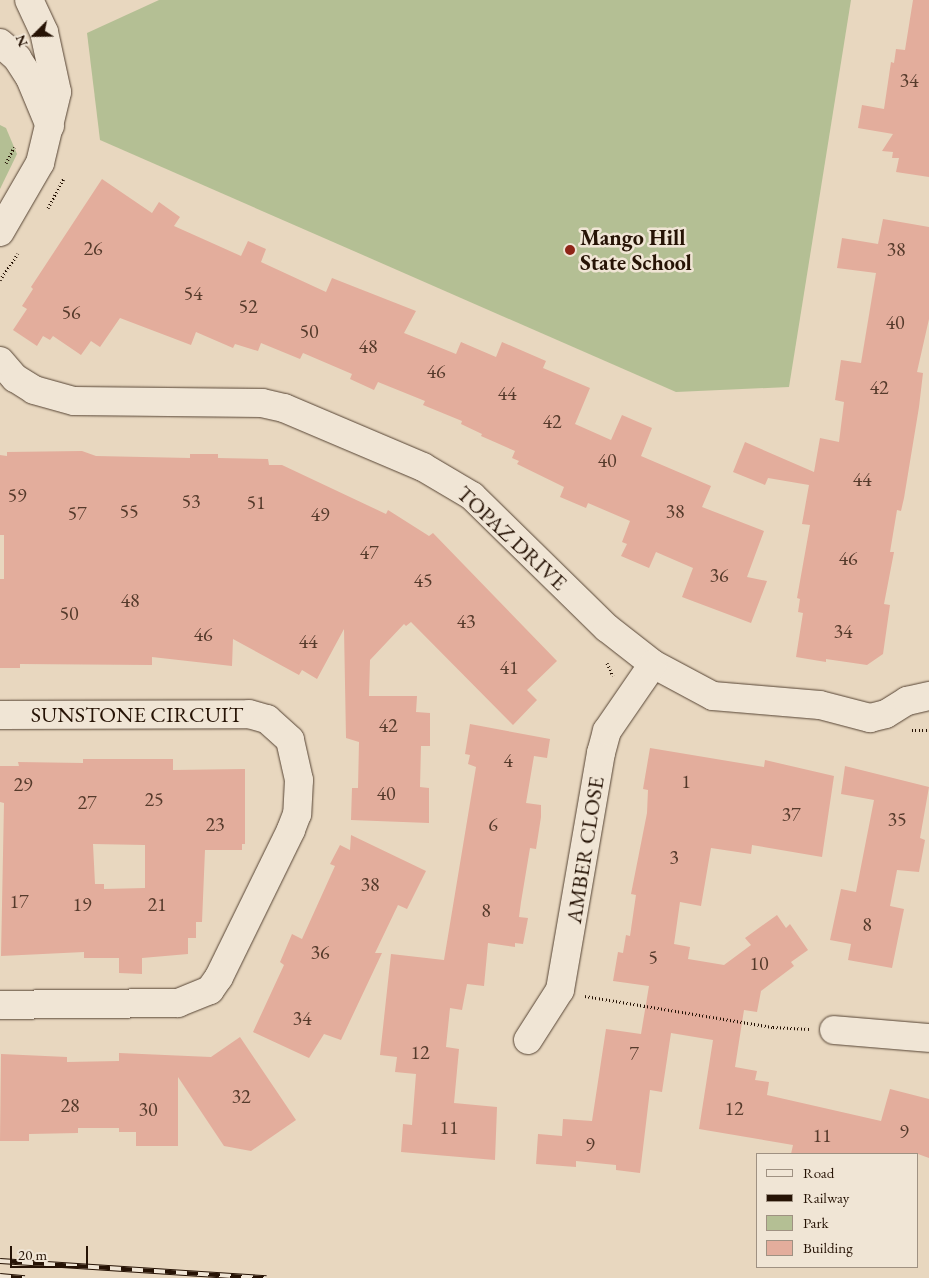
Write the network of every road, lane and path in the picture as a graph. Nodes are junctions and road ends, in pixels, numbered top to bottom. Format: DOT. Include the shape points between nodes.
graph roads {
  1 [pos="29,0"];
  2 [pos="0,43"];
  3 [pos="48,135"];
  4 [pos="15,146"];
  5 [pos="4,168"];
  6 [pos="0,232"];
  7 [pos="5,371"];
  8 [pos="604,659"];
  9 [pos="653,664"];
  10 [pos="929,696"];
  11 [pos="630,697"];
  12 [pos="0,715"];
  13 [pos="929,730"];
  14 [pos="904,732"];
  15 [pos="560,990"];
  16 [pos="0,1005"];
  17 [pos="834,1030"];
  18 [pos="929,1038"];
  19 [pos="528,1040"];
  1 -- 3 [label="street" via="52,61 57,92"];
  2 -- 3 [label="street" via="17,58 30,78"];
  3 -- 6 [label="street" via="31,183"];
  4 -- 5 [label="path"];
  7 -- 9 [label="street, TOPAZ DRIVE" via="34,390 74,401 262,402 284,408 424,467 472,496 607,628"];
  8 -- 11 [label="path" via="614,686"];
  9 -- 10 [label="street, TOPAZ DRIVE" via="713,696 826,706 860,717 878,716 907,701"];
  9 -- 11 [label="street, AMBER CLOSE"];
  11 -- 15 [label="street, AMBER CLOSE" via="607,731 601,753"];
  12 -- 16 [label="street, SUNSTONE CIRCUIT" via="249,714 267,719 290,740 300,780 297,814 291,830 210,990 178,1003"];
  13 -- 14 [label="path"];
  15 -- 17 [label="path" via="773,1027"];
  15 -- 19 [label="street, AMBER CLOSE"];
  17 -- 18 [label="street"];
}
